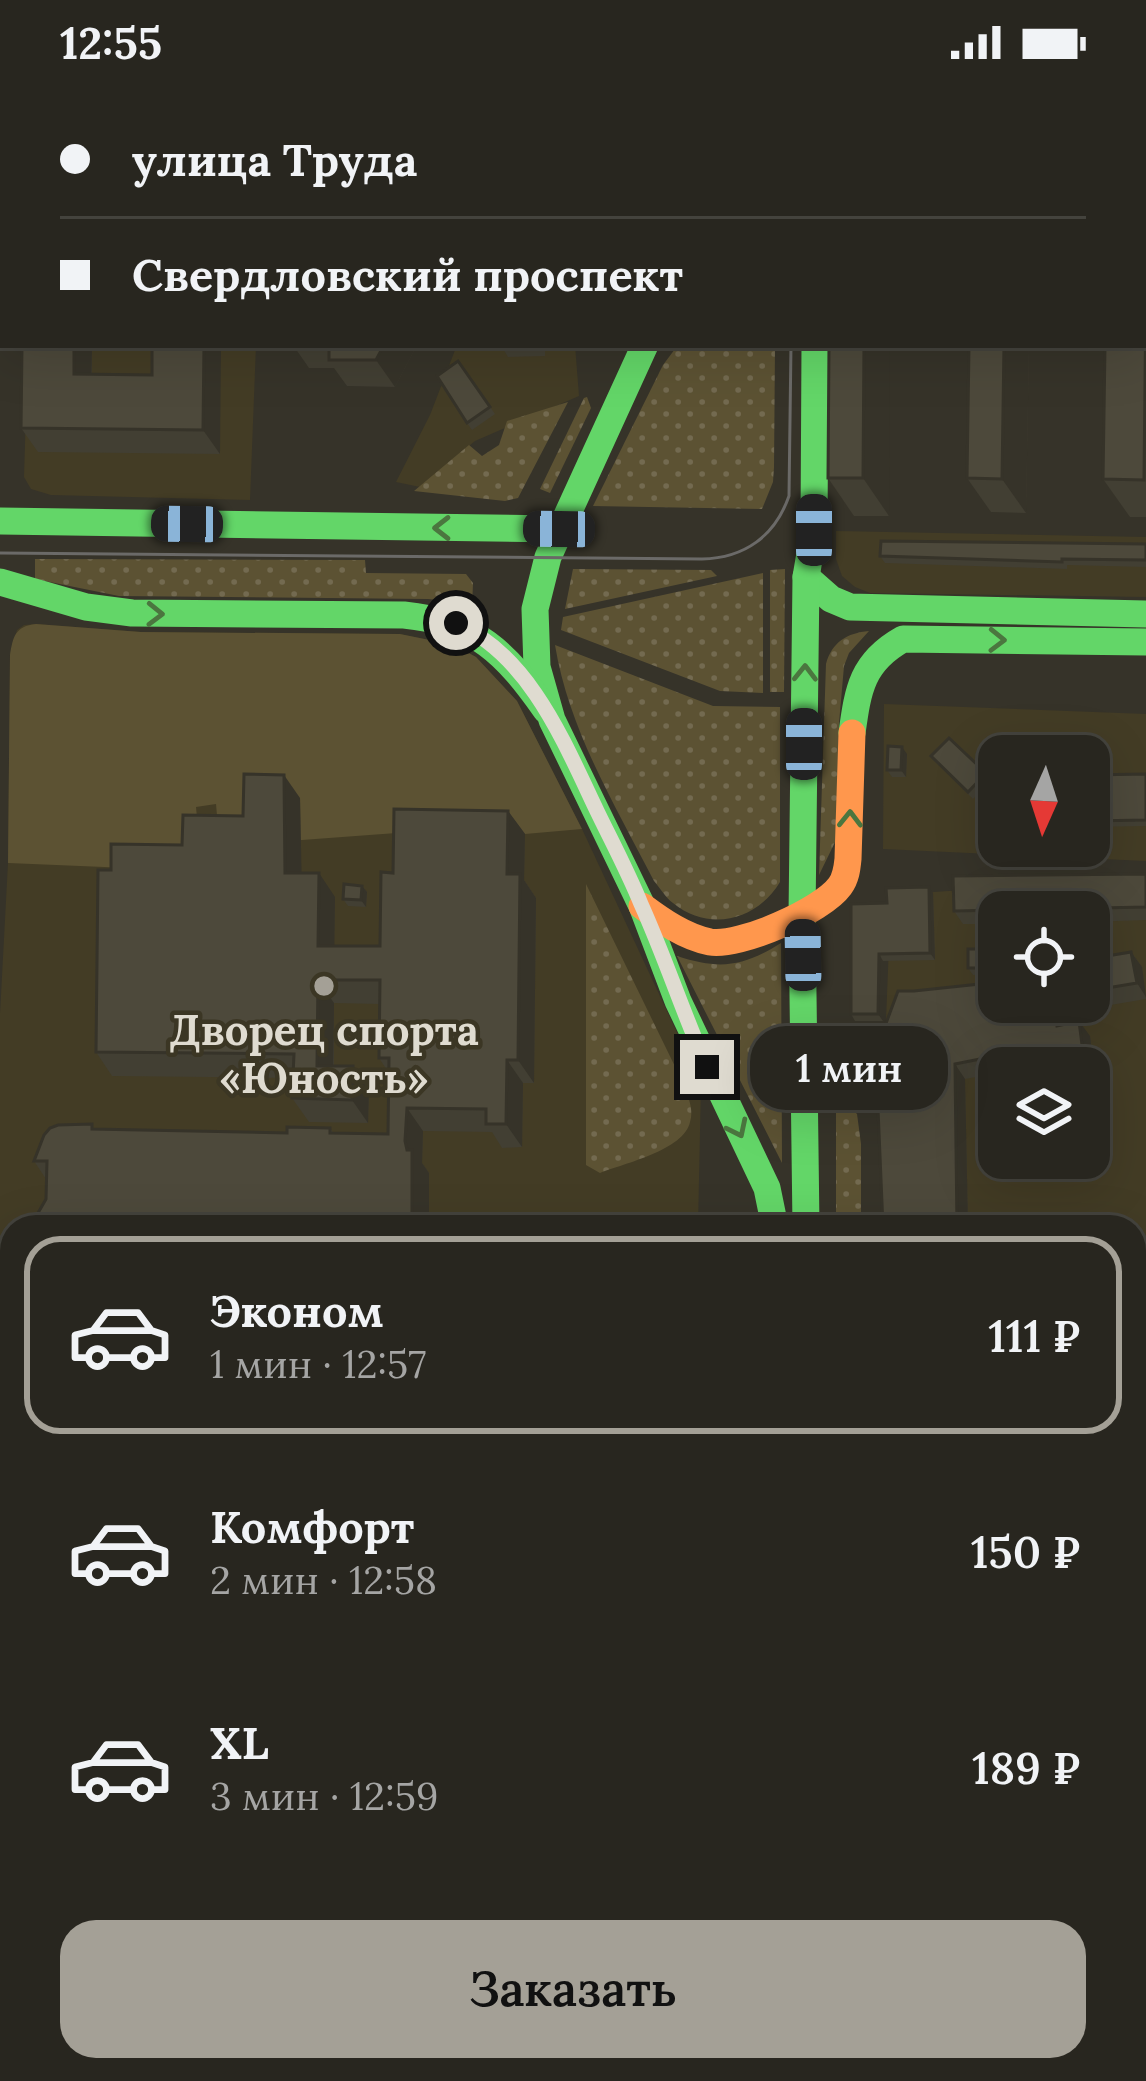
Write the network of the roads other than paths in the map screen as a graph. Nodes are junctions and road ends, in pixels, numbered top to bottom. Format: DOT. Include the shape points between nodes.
graph roads {
  1 [pos="644,348"];
  2 [pos="815,348"];
  3 [pos="0,521"];
  4 [pos="559,529"];
  5 [pos="806,577"];
  6 [pos="0,582"];
  7 [pos="86,607"];
  8 [pos="0,608"];
  9 [pos="1146,614"];
  10 [pos="1146,642"];
  11 [pos="552,720"];
  12 [pos="643,906"];
  13 [pos="802,916"];
  14 [pos="773,1215"];
  15 [pos="806,1215"];
  1 -- 4 [label="main road"];
  2 -- 5 [label="main road" via="814,530"];
  4 -- 3 [label="main road, one-way"];
  4 -- 11 [label="main road" via="535,614 537,667"];
  5 -- 9 [label="main road" via="850,608"];
  13 -- 5 [label="main road, one-way"];
  6 -- 7 [label="main road"];
  7 -- 8 [label="main road" via="41,600"];
  7 -- 11 [label="main road, one-way" via="439,618 494,645"];
  13 -- 10 [label="main road, one-way" via="844,878 855,697 888,643"];
  11 -- 12 [label="main road"];
  12 -- 13 [label="main road" via="682,932 718,943"];
  12 -- 14 [label="main road, one-way"];
  13 -- 15 [label="main road"];
}
